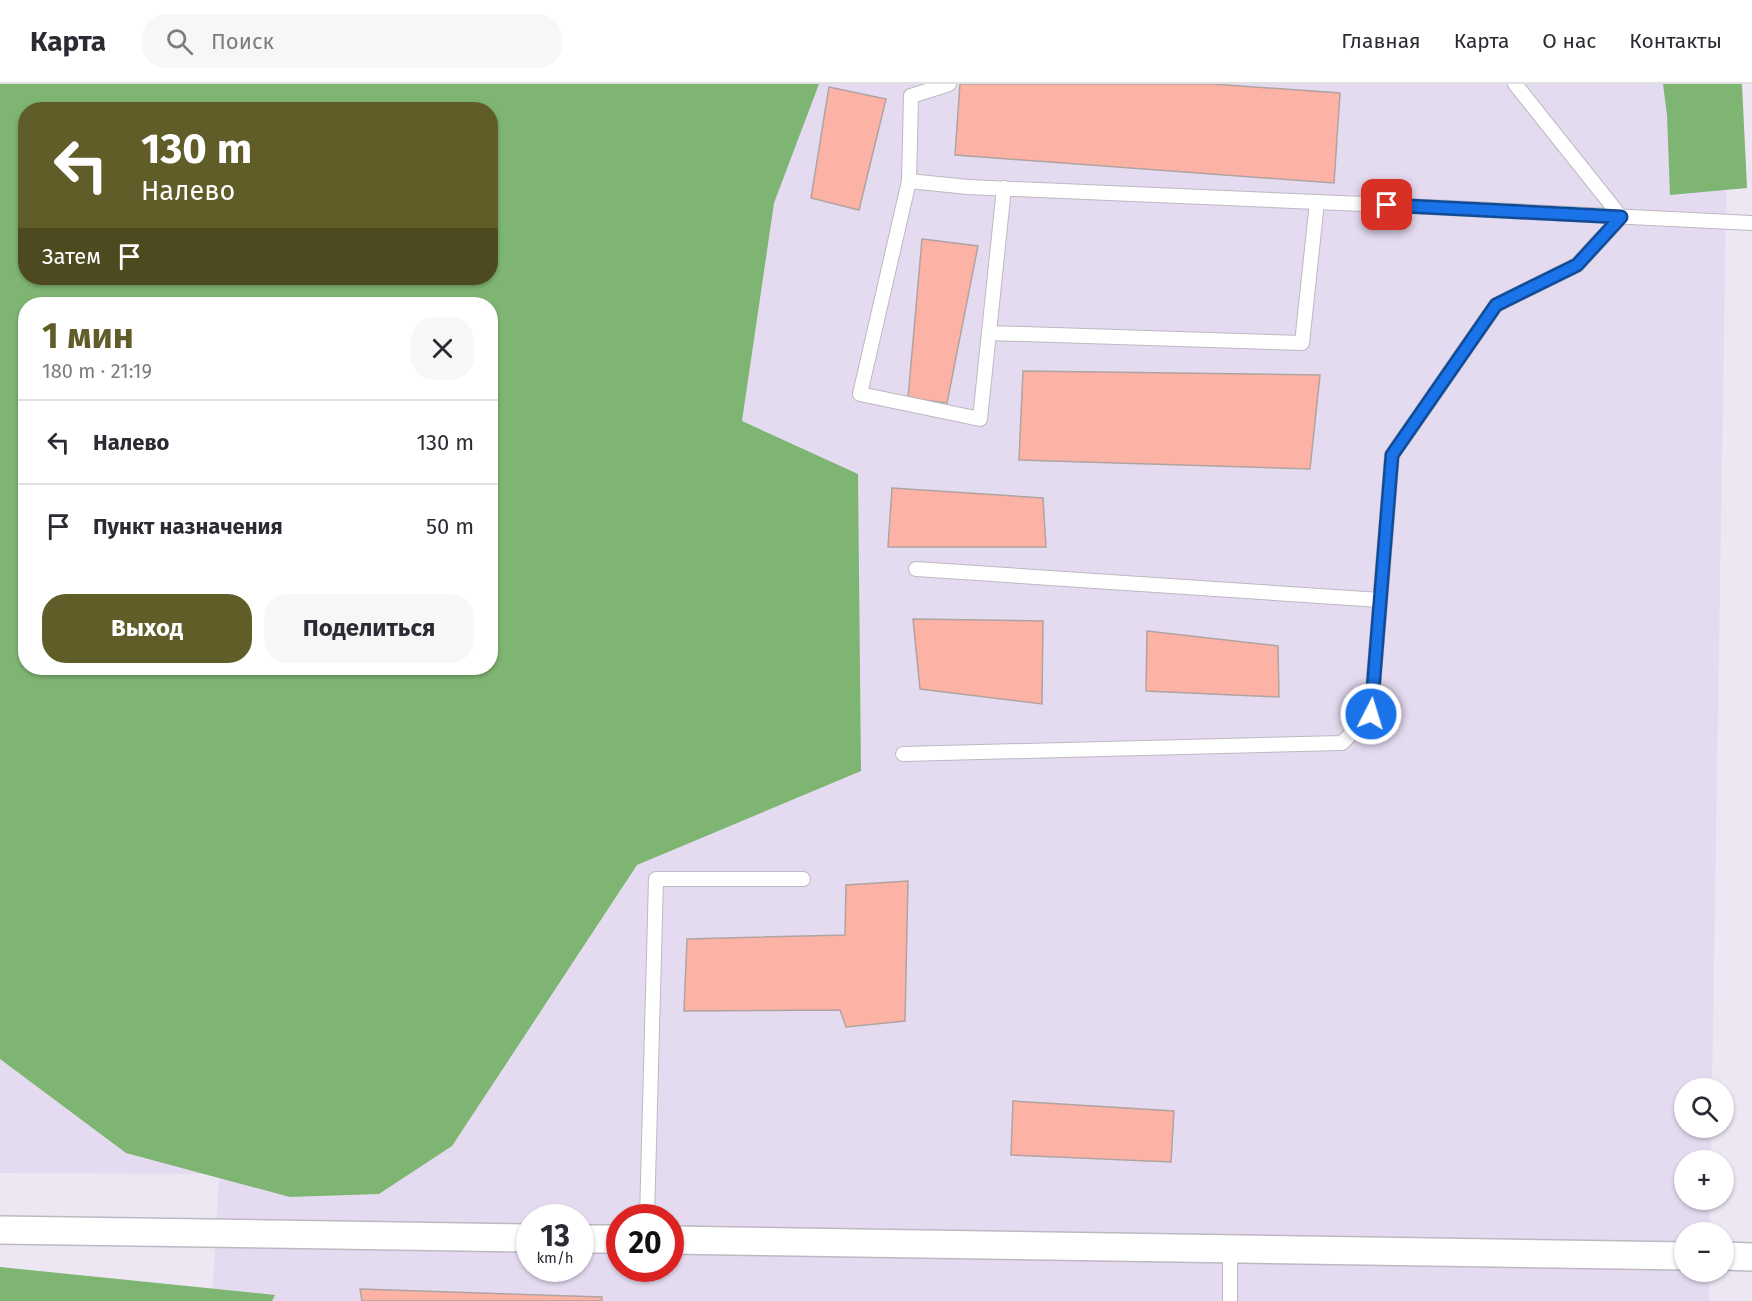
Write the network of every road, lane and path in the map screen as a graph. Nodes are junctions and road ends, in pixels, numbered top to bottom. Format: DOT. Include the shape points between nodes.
graph roads {
  1 [pos="949,84"];
  2 [pos="1515,84"];
  3 [pos="909,181"];
  4 [pos="1004,188"];
  5 [pos="1317,202"];
  6 [pos="1621,217"];
  7 [pos="1752,223"];
  8 [pos="989,333"];
  9 [pos="916,569"];
  10 [pos="1380,600"];
  11 [pos="903,754"];
  12 [pos="803,879"];
  13 [pos="647,1204"];
  14 [pos="0,1230"];
  15 [pos="516,1238"];
  16 [pos="684,1240"];
  17 [pos="1230,1249"];
  18 [pos="1674,1256"];
  19 [pos="1734,1256"];
  20 [pos="1752,1257"];
  21 [pos="1230,1301"];
  1 -- 3 [label="lane" via="911,96"];
  2 -- 6 [label="lane"];
  3 -- 4 [label="lane"];
  3 -- 8 [label="lane" via="860,394 980,419"];
  4 -- 5 [label="lane"];
  4 -- 8 [label="lane"];
  5 -- 6 [label="lane"];
  5 -- 8 [label="lane" via="1302,343"];
  6 -- 7 [label="lane"];
  6 -- 10 [label="lane" via="1577,265 1496,305 1392,455"];
  9 -- 10 [label="lane"];
  10 -- 11 [label="lane" via="1371,714 1342,743"];
  12 -- 13 [label="lane" via="656,879"];
  14 -- 15 [label="street"];
  16 -- 17 [label="street"];
  17 -- 18 [label="street"];
  17 -- 21 [label="lane"];
  19 -- 20 [label="street"];
}
